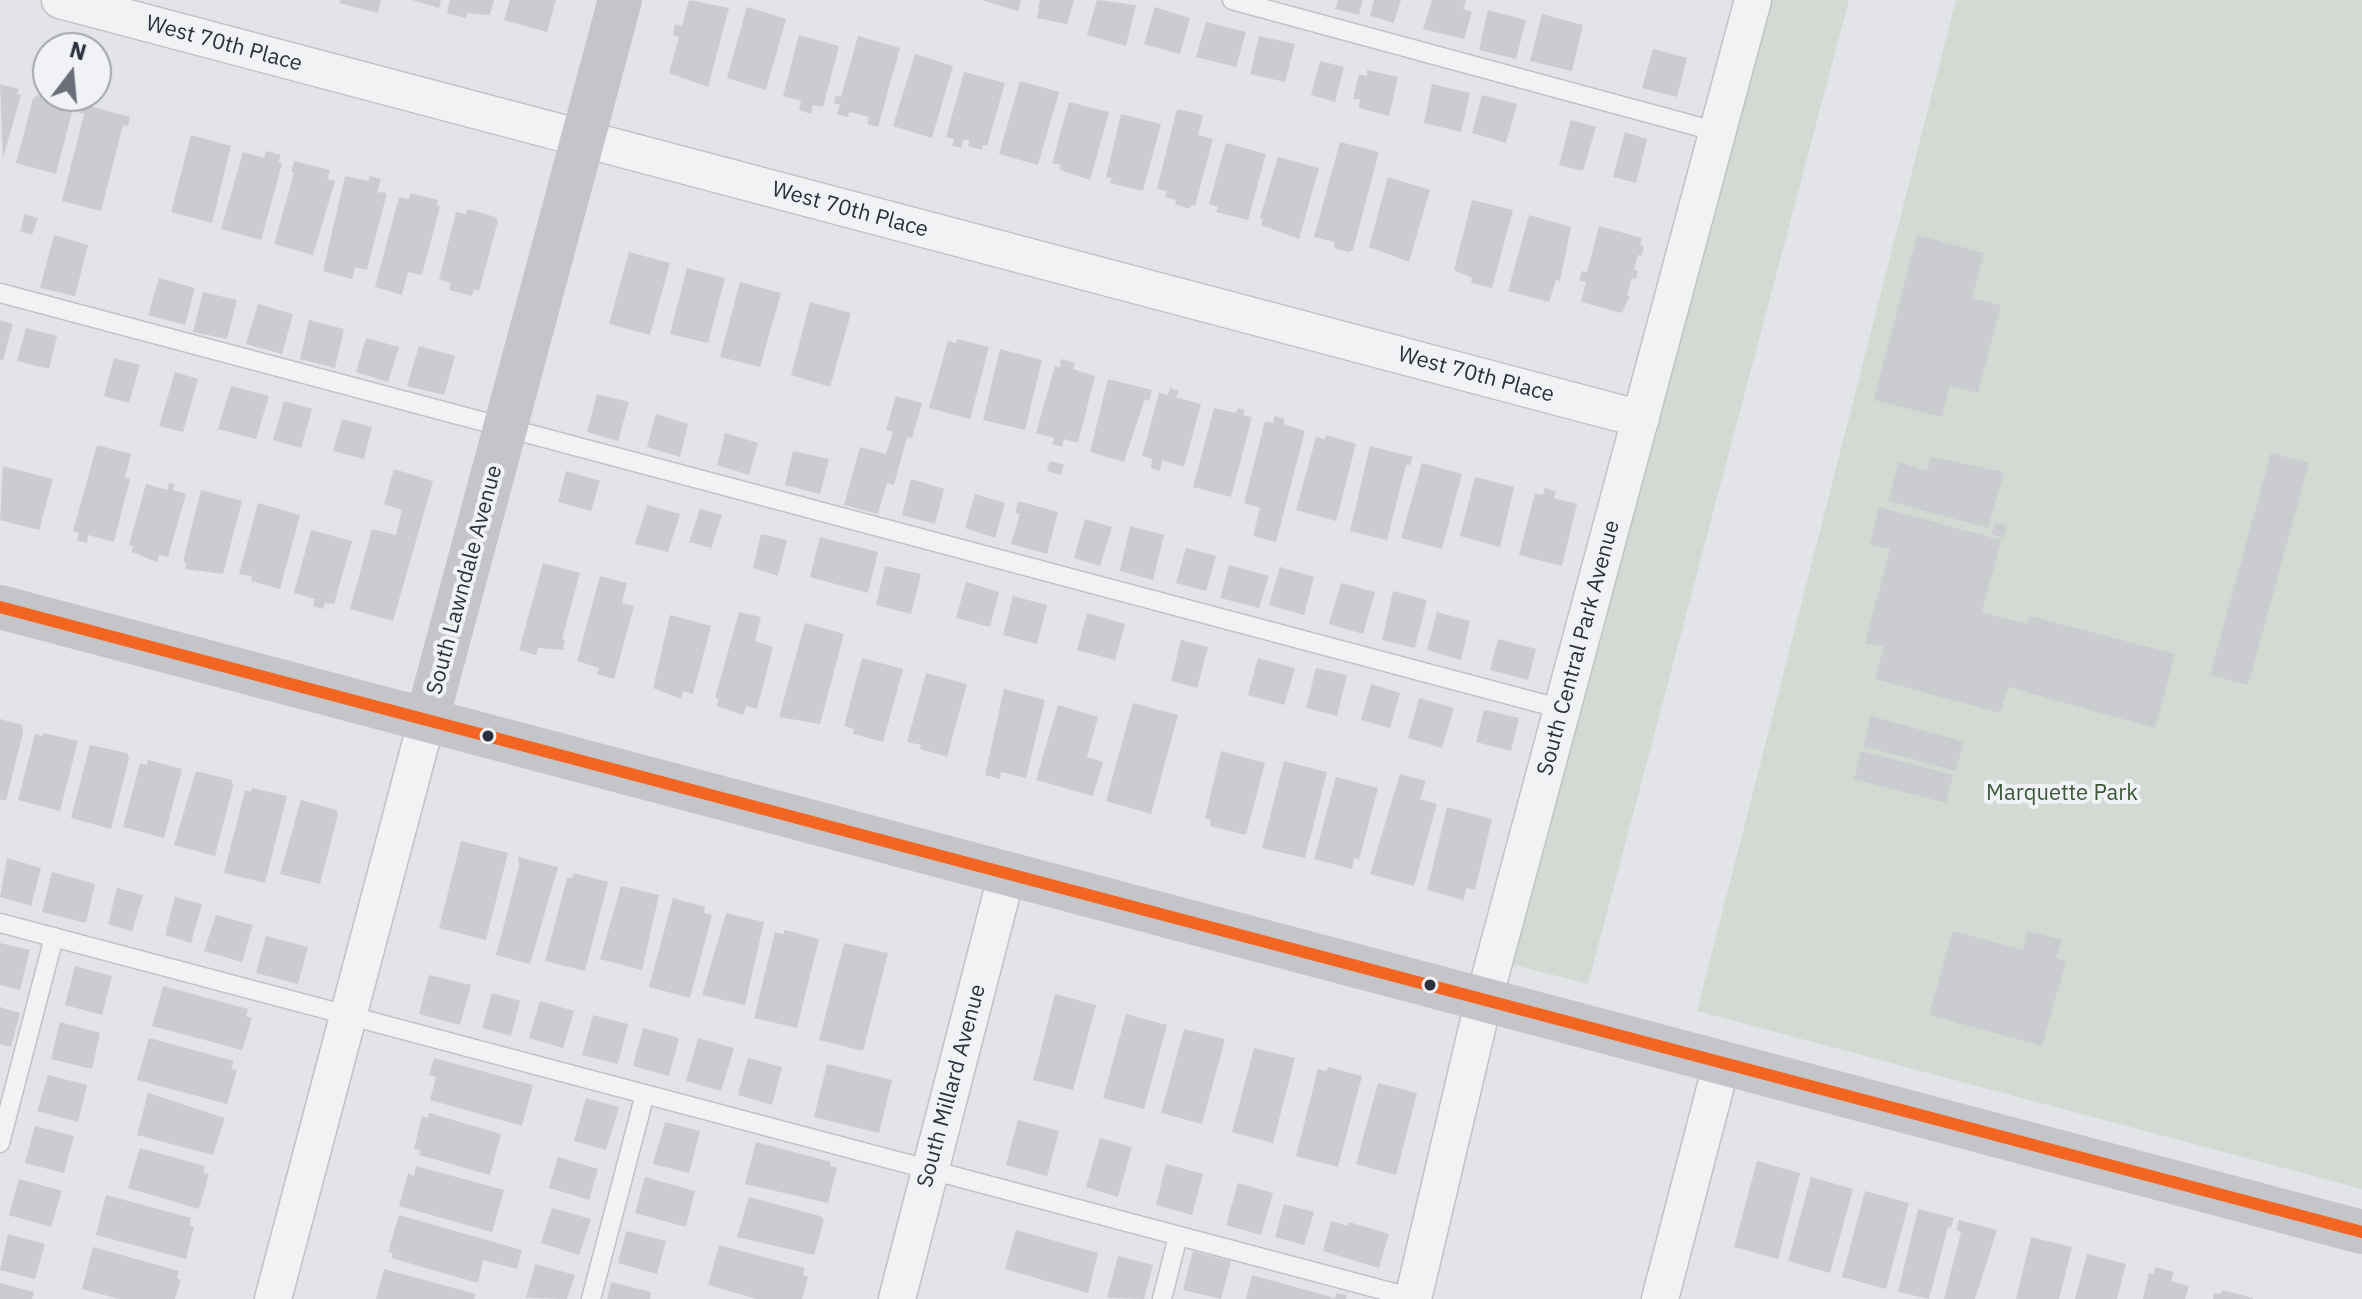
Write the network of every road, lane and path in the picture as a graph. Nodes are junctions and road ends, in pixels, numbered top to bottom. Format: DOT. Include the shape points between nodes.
graph roads {
  1 [pos="60,0"];
  2 [pos="620,0"];
  3 [pos="1232,0"];
  4 [pos="1753,0"];
  5 [pos="1718,132"];
  6 [pos="582,139"];
  7 [pos="0,293"];
  8 [pos="1641,419"];
  9 [pos="505,427"];
  10 [pos="0,607"];
  11 [pos="1562,709"];
  12 [pos="427,719"];
  13 [pos="1007,873"];
  14 [pos="0,923"];
  15 [pos="54,937"];
  16 [pos="1484,999"];
  17 [pos="348,1015"];
  18 [pos="1722,1062"];
  19 [pos="645,1094"];
  20 [pos="0,1143"];
  21 [pos="930,1170"];
  22 [pos="2362,1232"];
  23 [pos="1178,1236"];
  24 [pos="1413,1298"];
  25 [pos="273,1299"];
  26 [pos="591,1299"];
  27 [pos="897,1299"];
  28 [pos="1162,1299"];
  29 [pos="1660,1299"];
  1 -- 6 [label="street, West 70th Place"];
  2 -- 6 [label="main road, South Lawndale Avenue"];
  3 -- 5 [label="lane"];
  4 -- 5 [label="street, South Central Park Avenue"];
  5 -- 8 [label="street, South Central Park Avenue"];
  6 -- 8 [label="street, West 70th Place"];
  6 -- 9 [label="main road, South Lawndale Avenue"];
  7 -- 9 [label="lane"];
  8 -- 11 [label="street, South Central Park Avenue"];
  9 -- 11 [label="lane"];
  9 -- 12 [label="main road, South Lawndale Avenue"];
  10 -- 12 [label="main road"];
  11 -- 16 [label="street, South Central Park Avenue"];
  12 -- 13 [label="main road"];
  12 -- 17 [label="street, South Lawndale Avenue"];
  13 -- 16 [label="main road"];
  13 -- 21 [label="street, South Millard Avenue"];
  14 -- 15 [label="lane"];
  15 -- 17 [label="lane"];
  15 -- 20 [label="lane"];
  16 -- 18 [label="main road"];
  16 -- 24 [label="street, South Central Park Avenue"];
  17 -- 19 [label="lane"];
  17 -- 25 [label="street, South Lawndale Avenue"];
  18 -- 22 [label="main road"];
  18 -- 29 [label="street"];
  19 -- 21 [label="lane"];
  19 -- 26 [label="lane"];
  21 -- 23 [label="lane"];
  21 -- 27 [label="street, South Millard Avenue"];
  23 -- 24 [label="lane"];
  23 -- 28 [label="lane"];
}
